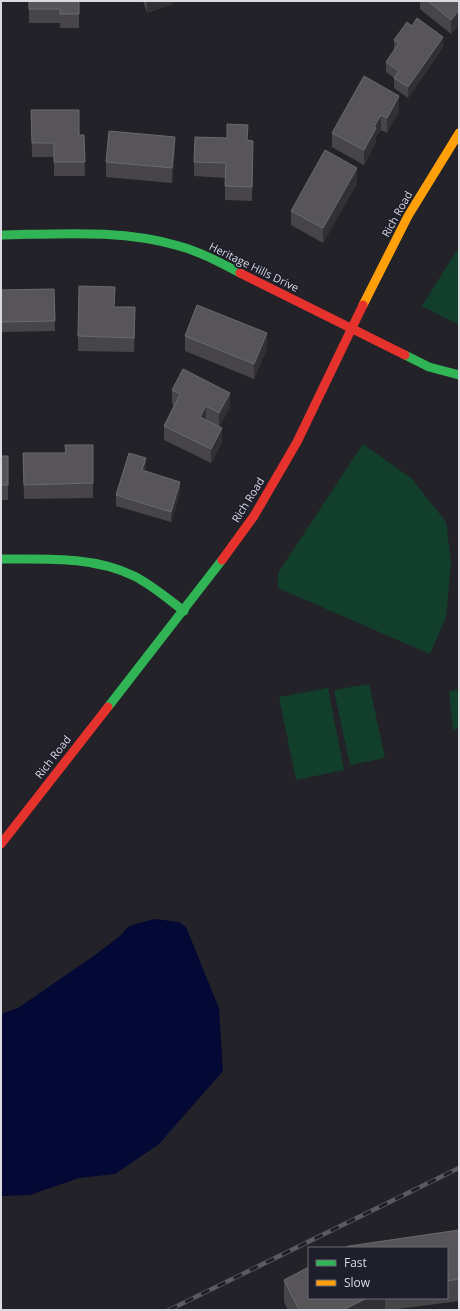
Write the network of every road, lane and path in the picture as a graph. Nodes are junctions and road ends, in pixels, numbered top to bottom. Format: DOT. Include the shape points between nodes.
graph roads {
  1 [pos="459,133"];
  2 [pos="1,234"];
  3 [pos="352,328"];
  4 [pos="459,375"];
  5 [pos="1,559"];
  6 [pos="184,611"];
  7 [pos="1,844"];
  1 -- 3 [label="street, Rich Road" via="408,216"];
  2 -- 3 [label="street, Heritage Hills Drive" via="131,236 178,246 222,263"];
  3 -- 4 [label="street, Heritage Hills Drive" via="429,367"];
  3 -- 6 [label="street, Rich Road" via="297,442 254,516"];
  5 -- 6 [label="street" via="59,559 94,563 129,574 158,591"];
  6 -- 7 [label="street, Rich Road"];
}
